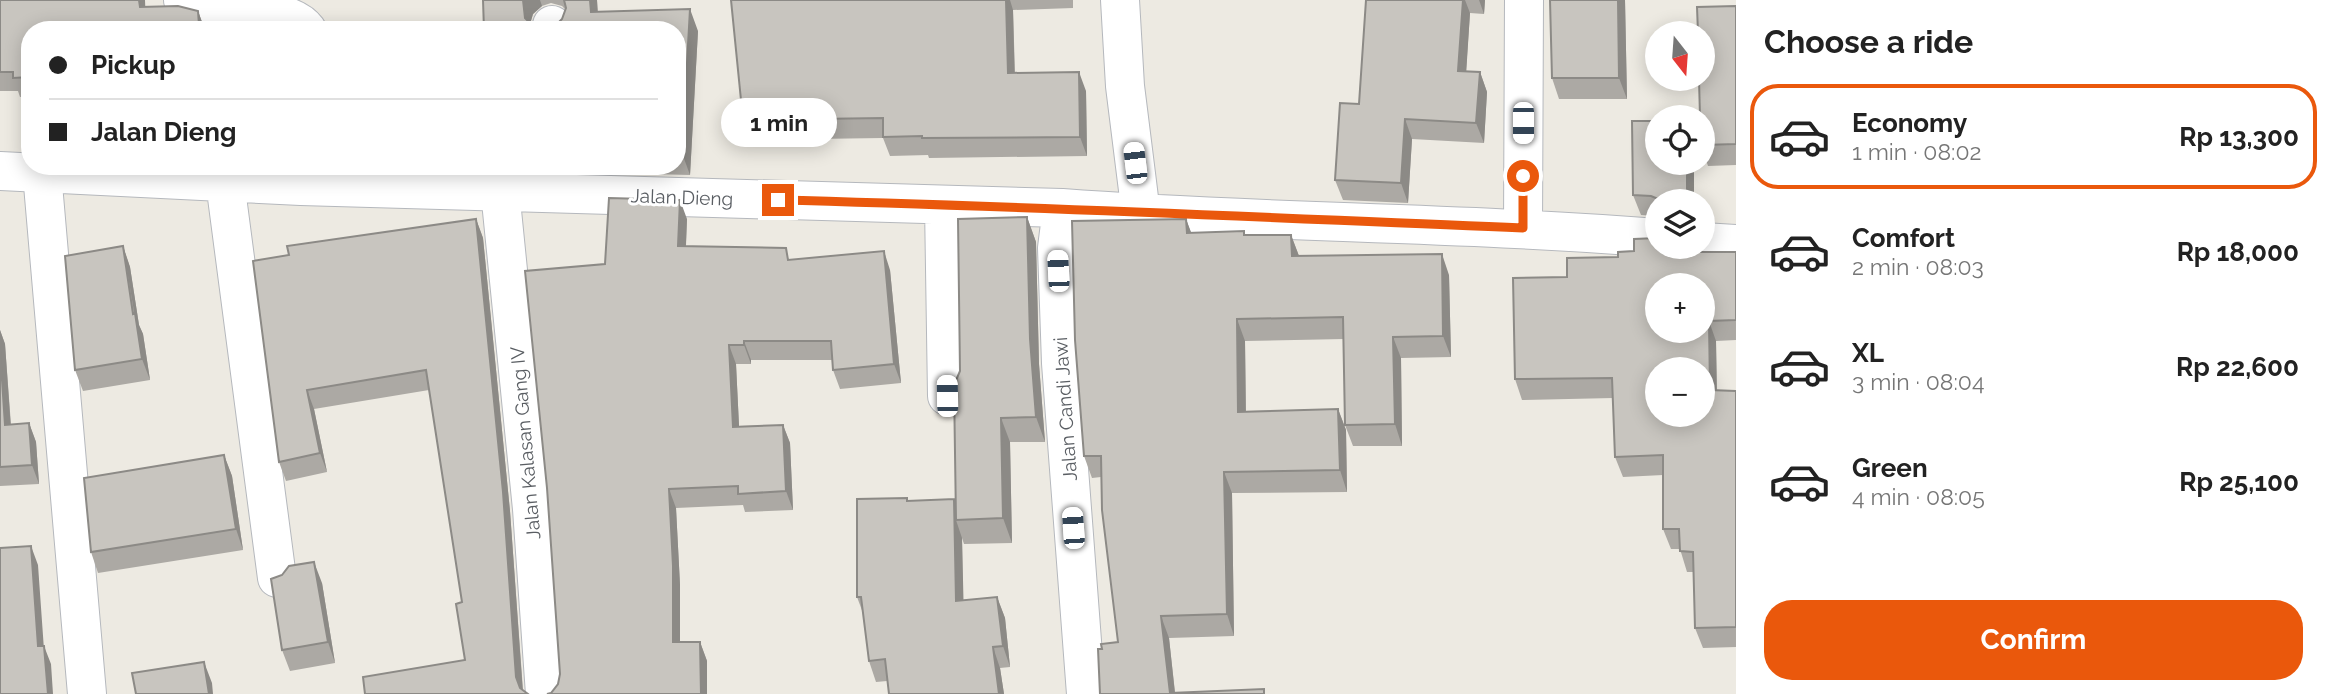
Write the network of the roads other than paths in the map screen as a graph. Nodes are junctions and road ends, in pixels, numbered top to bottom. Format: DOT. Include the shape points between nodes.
graph roads {
  1 [pos="183,0"];
  2 [pos="1120,0"];
  3 [pos="1524,0"];
  4 [pos="301,21"];
  5 [pos="0,171"];
  6 [pos="21,172"];
  7 [pos="42,175"];
  8 [pos="88,175"];
  9 [pos="301,176"];
  10 [pos="556,180"];
  11 [pos="225,181"];
  12 [pos="500,191"];
  13 [pos="944,205"];
  14 [pos="1062,208"];
  15 [pos="1141,214"];
  16 [pos="1523,228"];
  17 [pos="1645,237"];
  18 [pos="1715,243"];
  19 [pos="1736,244"];
  20 [pos="947,396"];
  21 [pos="277,578"];
  22 [pos="87,694"];
  23 [pos="545,694"];
  24 [pos="1086,694"];
  1 -- 4 [label="street" via="207,10 284,11"];
  2 -- 15 [label="street"];
  3 -- 16 [label="street"];
  5 -- 6 [label="street, Jalan Dieng"];
  7 -- 22 [label="street"];
  8 -- 11 [label="street, Jalan Dieng"];
  9 -- 11 [label="street, Jalan Dieng"];
  9 -- 12 [label="street, Jalan Dieng"];
  10 -- 12 [label="street, Jalan Dieng"];
  10 -- 13 [label="street, Jalan Dieng"];
  11 -- 21 [label="street"];
  12 -- 23 [label="street, Jalan Kalasan Gang IV" via="532,509"];
  13 -- 14 [label="street, Jalan Dieng"];
  13 -- 20 [label="street"];
  14 -- 15 [label="street, Jalan Dieng"];
  14 -- 24 [label="street, Jalan Candi Jawi" via="1056,248 1061,363"];
  15 -- 16 [label="street, Jalan Dieng"];
  16 -- 17 [label="street, Jalan Dieng"];
  18 -- 19 [label="street"];
}
